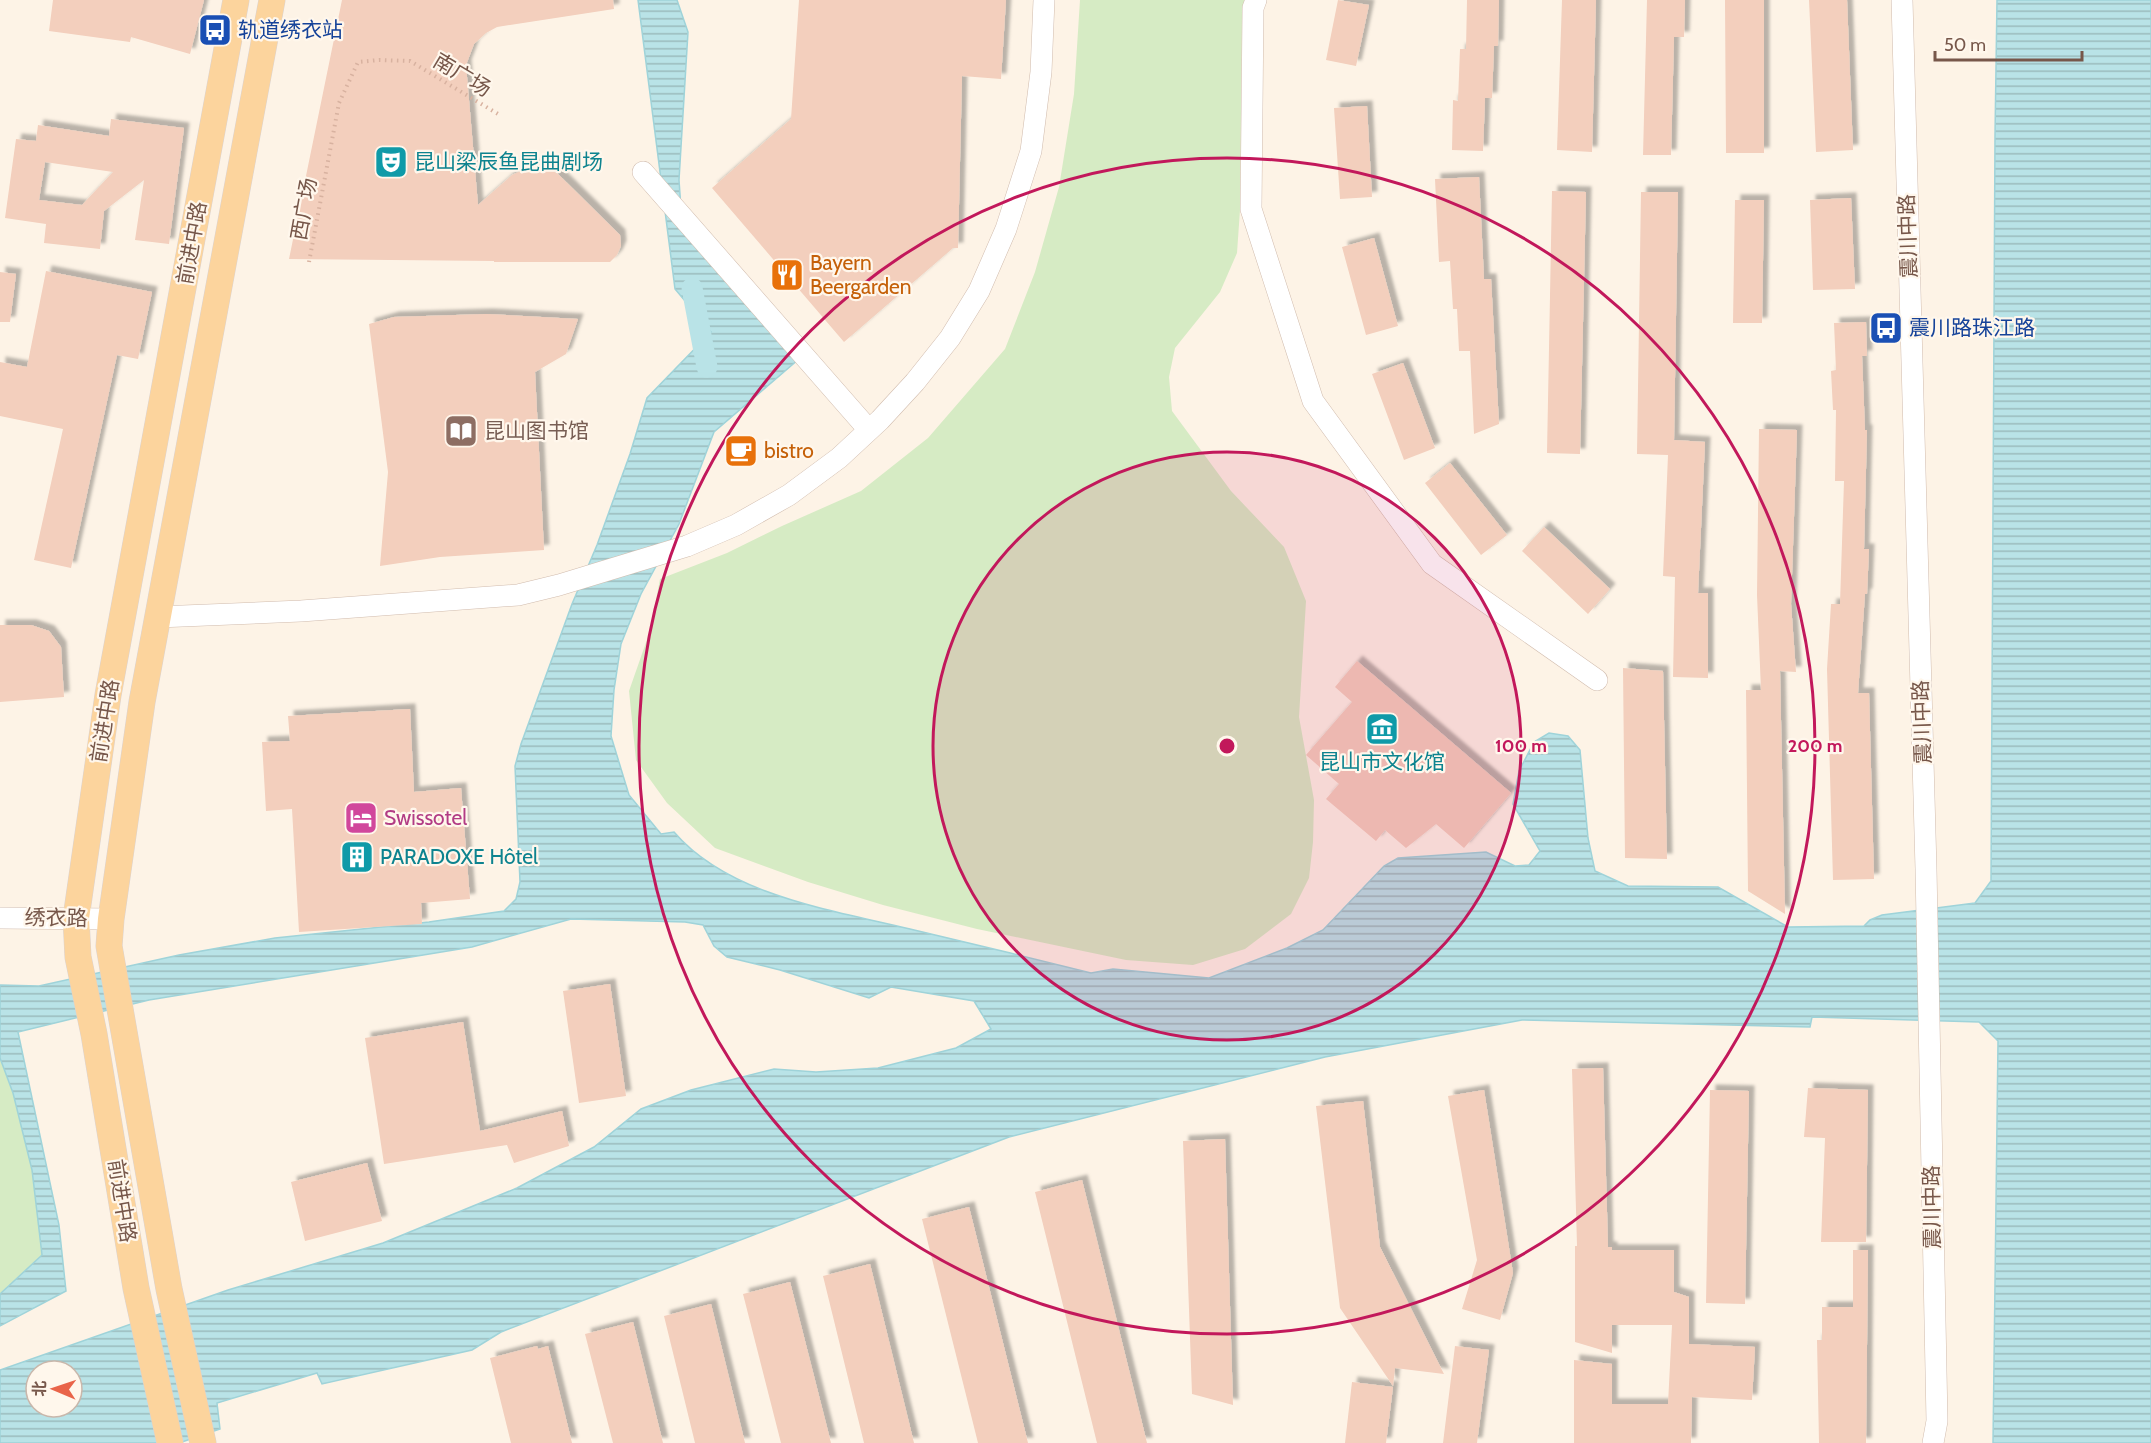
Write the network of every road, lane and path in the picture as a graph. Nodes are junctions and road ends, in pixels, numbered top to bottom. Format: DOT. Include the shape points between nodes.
graph roads {
  1 [pos="236,0"];
  2 [pos="272,0"];
  3 [pos="1044,0"];
  4 [pos="1256,0"];
  5 [pos="1902,0"];
  6 [pos="410,61"];
  7 [pos="498,114"];
  8 [pos="643,172"];
  9 [pos="309,262"];
  10 [pos="869,430"];
  11 [pos="158,617"];
  12 [pos="1597,680"];
  13 [pos="0,918"];
  14 [pos="76,918"];
  15 [pos="111,919"];
  16 [pos="171,1443"];
  17 [pos="203,1443"];
  18 [pos="1933,1443"];
  1 -- 14 [label="main road, 前进中路" via="108,695"];
  2 -- 11 [label="main road, 前进中路"];
  3 -- 10 [label="street" via="1041,72 1030,151 1006,228 979,291 950,338"];
  4 -- 12 [label="street" via="1251,209 1313,401 1432,564"];
  5 -- 18 [label="street, 震川中路" via="1926,869 1936,1421"];
  6 -- 7 [label="path, 南广场"];
  6 -- 9 [label="path, 西广场" via="358,62 339,103"];
  8 -- 10 [label="street"];
  10 -- 11 [label="street" via="789,495 736,525 687,546 559,585 518,595"];
  11 -- 15 [label="main road, 前进中路"];
  13 -- 14 [label="street, 绣衣路"];
  14 -- 15 [label="street, 绣衣路"];
  14 -- 16 [label="main road, 前进中路" via="78,957 136,1288"];
  15 -- 17 [label="main road, 前进中路" via="110,946 169,1289"];
}
